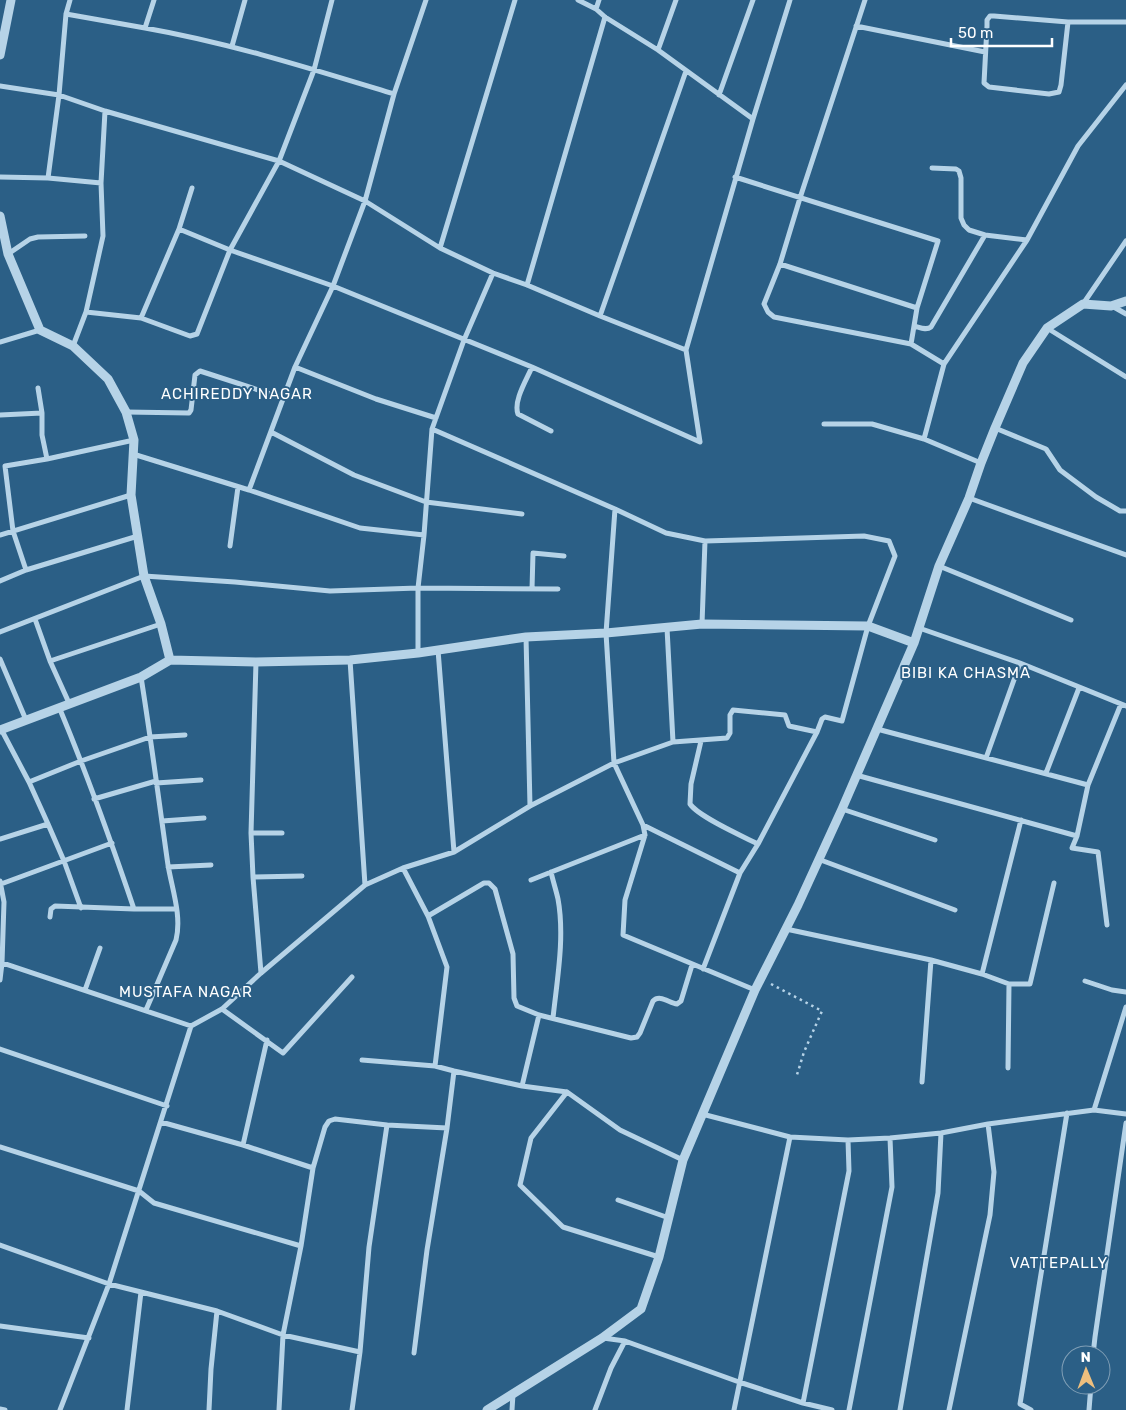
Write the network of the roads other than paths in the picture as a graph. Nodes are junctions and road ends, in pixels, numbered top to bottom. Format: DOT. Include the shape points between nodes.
graph roads {
  1 [pos="10,0"];
  2 [pos="70,0"];
  3 [pos="154,0"];
  4 [pos="245,0"];
  5 [pos="332,0"];
  6 [pos="426,0"];
  7 [pos="515,0"];
  8 [pos="578,0"];
  9 [pos="599,0"];
  10 [pos="676,0"];
  11 [pos="753,0"];
  12 [pos="790,0"];
  13 [pos="865,0"];
  14 [pos="596,9"];
  15 [pos="66,14"];
  16 [pos="606,17"];
  17 [pos="1068,22"];
  18 [pos="1126,22"];
  19 [pos="856,26"];
  20 [pos="145,28"];
  21 [pos="232,46"];
  22 [pos="658,50"];
  23 [pos="985,52"];
  24 [pos="0,55"];
  25 [pos="314,70"];
  26 [pos="686,70"];
  27 [pos="1126,85"];
  28 [pos="0,86"];
  29 [pos="394,94"];
  30 [pos="59,95"];
  31 [pos="719,95"];
  32 [pos="105,111"];
  33 [pos="753,119"];
  34 [pos="279,161"];
  35 [pos="932,168"];
  36 [pos="0,177"];
  37 [pos="48,178"];
  38 [pos="735,178"];
  39 [pos="101,183"];
  40 [pos="192,188"];
  41 [pos="800,198"];
  42 [pos="365,201"];
  43 [pos="0,216"];
  44 [pos="179,229"];
  45 [pos="985,235"];
  46 [pos="85,236"];
  47 [pos="1027,240"];
  48 [pos="1126,242"];
  49 [pos="440,248"];
  50 [pos="230,250"];
  51 [pos="8,254"];
  52 [pos="780,264"];
  53 [pos="493,273"];
  54 [pos="527,285"];
  55 [pos="333,286"];
  56 [pos="1126,302"];
  57 [pos="1084,304"];
  58 [pos="1111,306"];
  59 [pos="917,308"];
  60 [pos="86,312"];
  61 [pos="1126,314"];
  62 [pos="600,316"];
  63 [pos="140,318"];
  64 [pos="914,326"];
  65 [pos="1047,328"];
  66 [pos="40,330"];
  67 [pos="464,340"];
  68 [pos="0,342"];
  69 [pos="911,344"];
  70 [pos="73,346"];
  71 [pos="686,350"];
  72 [pos="944,364"];
  73 [pos="295,367"];
  74 [pos="532,367"];
  75 [pos="1126,377"];
  76 [pos="38,388"];
  77 [pos="284,398"];
  78 [pos="126,412"];
  79 [pos="42,413"];
  80 [pos="0,415"];
  81 [pos="436,418"];
  82 [pos="824,424"];
  83 [pos="995,428"];
  84 [pos="432,429"];
  85 [pos="552,431"];
  86 [pos="271,432"];
  87 [pos="924,439"];
  88 [pos="134,440"];
  89 [pos="133,454"];
  90 [pos="47,459"];
  91 [pos="981,463"];
  92 [pos="3,467"];
  93 [pos="238,487"];
  94 [pos="249,490"];
  95 [pos="131,495"];
  96 [pos="969,498"];
  97 [pos="426,502"];
  98 [pos="615,509"];
  99 [pos="1126,511"];
  100 [pos="522,514"];
  101 [pos="13,531"];
  102 [pos="0,535"];
  103 [pos="424,535"];
  104 [pos="138,536"];
  105 [pos="705,541"];
  106 [pos="230,546"];
  107 [pos="1126,555"];
  108 [pos="564,556"];
  109 [pos="939,566"];
  110 [pos="26,570"];
  111 [pos="144,576"];
  112 [pos="0,581"];
  113 [pos="418,588"];
  114 [pos="532,589"];
  115 [pos="558,589"];
  116 [pos="35,619"];
  117 [pos="1071,620"];
  118 [pos="161,624"];
  119 [pos="702,624"];
  120 [pos="868,626"];
  121 [pos="667,628"];
  122 [pos="919,628"];
  123 [pos="0,632"];
  124 [pos="606,633"];
  125 [pos="526,637"];
  126 [pos="914,643"];
  127 [pos="438,649"];
  128 [pos="418,653"];
  129 [pos="0,658"];
  130 [pos="170,660"];
  131 [pos="350,660"];
  132 [pos="50,661"];
  133 [pos="256,662"];
  134 [pos="1020,663"];
  135 [pos="141,677"];
  136 [pos="1079,688"];
  137 [pos="69,703"];
  138 [pos="1124,705"];
  139 [pos="59,706"];
  140 [pos="26,720"];
  141 [pos="1,729"];
  142 [pos="877,729"];
  143 [pos="817,732"];
  144 [pos="185,735"];
  145 [pos="150,737"];
  146 [pos="701,741"];
  147 [pos="673,742"];
  148 [pos="986,758"];
  149 [pos="82,761"];
  150 [pos="614,763"];
  151 [pos="1046,773"];
  152 [pos="856,775"];
  153 [pos="201,780"];
  154 [pos="28,782"];
  155 [pos="156,782"];
  156 [pos="1088,785"];
  157 [pos="94,798"];
  158 [pos="530,806"];
  159 [pos="842,809"];
  160 [pos="204,818"];
  161 [pos="1021,820"];
  162 [pos="162,822"];
  163 [pos="48,824"];
  164 [pos="643,824"];
  165 [pos="251,833"];
  166 [pos="282,833"];
  167 [pos="645,835"];
  168 [pos="1077,836"];
  169 [pos="0,839"];
  170 [pos="935,840"];
  171 [pos="112,843"];
  172 [pos="758,844"];
  173 [pos="454,852"];
  174 [pos="818,859"];
  175 [pos="64,861"];
  176 [pos="211,865"];
  177 [pos="168,867"];
  178 [pos="403,868"];
  179 [pos="551,872"];
  180 [pos="740,873"];
  181 [pos="302,876"];
  182 [pos="253,877"];
  183 [pos="530,880"];
  184 [pos="0,882"];
  185 [pos="1054,883"];
  186 [pos="365,886"];
  187 [pos="2,902"];
  188 [pos="81,908"];
  189 [pos="134,909"];
  190 [pos="176,909"];
  191 [pos="955,910"];
  192 [pos="428,916"];
  193 [pos="50,917"];
  194 [pos="1107,925"];
  195 [pos="786,929"];
  196 [pos="100,948"];
  197 [pos="932,960"];
  198 [pos="1,963"];
  199 [pos="692,964"];
  200 [pos="703,969"];
  201 [pos="261,973"];
  202 [pos="982,974"];
  203 [pos="352,977"];
  204 [pos="0,980"];
  205 [pos="1084,981"];
  206 [pos="1009,984"];
  207 [pos="85,990"];
  208 [pos="755,990"];
  209 [pos="1126,992"];
  210 [pos="1126,1008"];
  211 [pos="222,1009"];
  212 [pos="146,1010"];
  213 [pos="539,1015"];
  214 [pos="553,1018"];
  215 [pos="191,1026"];
  216 [pos="266,1040"];
  217 [pos="0,1049"];
  218 [pos="362,1060"];
  219 [pos="434,1066"];
  220 [pos="1008,1068"];
  221 [pos="454,1071"];
  222 [pos="922,1082"];
  223 [pos="522,1086"];
  224 [pos="567,1092"];
  225 [pos="166,1106"];
  226 [pos="1094,1110"];
  227 [pos="702,1114"];
  228 [pos="1067,1114"];
  229 [pos="1126,1114"];
  230 [pos="161,1122"];
  231 [pos="1126,1123"];
  232 [pos="988,1124"];
  233 [pos="387,1125"];
  234 [pos="447,1128"];
  235 [pos="941,1133"];
  236 [pos="790,1137"];
  237 [pos="890,1138"];
  238 [pos="848,1140"];
  239 [pos="243,1145"];
  240 [pos="0,1147"];
  241 [pos="683,1160"];
  242 [pos="313,1168"];
  243 [pos="140,1191"];
  244 [pos="618,1200"];
  245 [pos="669,1218"];
  246 [pos="0,1245"];
  247 [pos="302,1246"];
  248 [pos="659,1257"];
  249 [pos="110,1284"];
  250 [pos="141,1292"];
  251 [pos="217,1312"];
  252 [pos="0,1326"];
  253 [pos="283,1335"];
  254 [pos="88,1338"];
  255 [pos="602,1338"];
  256 [pos="624,1342"];
  257 [pos="1094,1345"];
  258 [pos="360,1352"];
  259 [pos="414,1353"];
  260 [pos="739,1382"];
  261 [pos="513,1394"];
  262 [pos="1090,1395"];
  263 [pos="803,1402"];
  264 [pos="0,1409"];
  265 [pos="5,1410"];
  266 [pos="60,1410"];
  267 [pos="127,1410"];
  268 [pos="210,1410"];
  269 [pos="279,1410"];
  270 [pos="352,1410"];
  271 [pos="486,1410"];
  272 [pos="512,1410"];
  273 [pos="595,1410"];
  274 [pos="734,1410"];
  275 [pos="832,1410"];
  276 [pos="849,1410"];
  277 [pos="900,1410"];
  278 [pos="949,1410"];
  279 [pos="1032,1410"];
  280 [pos="1089,1410"];
  1 -- 24 [label="street"];
  2 -- 15 [label="street"];
  3 -- 20 [label="street"];
  4 -- 21 [label="street"];
  5 -- 25 [label="street"];
  6 -- 29 [label="street"];
  7 -- 49 [label="street"];
  8 -- 14 [label="street"];
  9 -- 14 [label="street"];
  10 -- 22 [label="street"];
  11 -- 31 [label="street"];
  12 -- 33 [label="street"];
  13 -- 19 [label="street"];
  14 -- 16 [label="street"];
  15 -- 20 [label="street"];
  15 -- 30 [label="street"];
  16 -- 22 [label="street"];
  16 -- 54 [label="street"];
  17 -- 18 [label="street"];
  17 -- 23 [label="street" via="990,16"];
  17 -- 23 [label="street" via="1059,92 1049,94 985,85"];
  19 -- 23 [label="street"];
  19 -- 41 [label="street"];
  20 -- 21 [label="street"];
  21 -- 25 [label="street"];
  22 -- 26 [label="street"];
  25 -- 29 [label="street"];
  25 -- 34 [label="street"];
  26 -- 31 [label="street"];
  26 -- 62 [label="street"];
  27 -- 47 [label="street" via="1078,146"];
  28 -- 30 [label="street"];
  29 -- 42 [label="street"];
  30 -- 32 [label="street"];
  30 -- 37 [label="street"];
  31 -- 33 [label="street"];
  32 -- 34 [label="street"];
  32 -- 39 [label="street"];
  33 -- 38 [label="street"];
  34 -- 42 [label="street"];
  34 -- 50 [label="street"];
  35 -- 45 [label="street" via="959,171 961,218 968,230"];
  36 -- 37 [label="street"];
  37 -- 39 [label="street"];
  38 -- 41 [label="street"];
  38 -- 71 [label="street"];
  39 -- 60 [label="street" via="103,236"];
  40 -- 44 [label="street"];
  41 -- 52 [label="street"];
  41 -- 59 [label="street" via="938,241"];
  42 -- 49 [label="street"];
  42 -- 55 [label="street"];
  43 -- 51 [label="street"];
  44 -- 50 [label="street"];
  44 -- 63 [label="street"];
  45 -- 47 [label="street"];
  45 -- 64 [label="street" via="931,327"];
  46 -- 51 [label="street" via="38,237"];
  47 -- 72 [label="street"];
  48 -- 57 [label="street"];
  49 -- 53 [label="street"];
  50 -- 55 [label="street"];
  50 -- 63 [label="street" via="197,334 190,336"];
  51 -- 66 [label="street"];
  52 -- 59 [label="street"];
  52 -- 69 [label="street" via="764,304 774,317"];
  53 -- 54 [label="street"];
  53 -- 67 [label="street"];
  54 -- 62 [label="street"];
  55 -- 67 [label="street"];
  55 -- 73 [label="street"];
  56 -- 58 [label="street"];
  57 -- 58 [label="street"];
  57 -- 65 [label="street"];
  58 -- 61 [label="street"];
  59 -- 64 [label="street"];
  60 -- 63 [label="street"];
  60 -- 70 [label="street"];
  62 -- 71 [label="street"];
  64 -- 69 [label="street"];
  65 -- 75 [label="street"];
  65 -- 83 [label="street" via="1023,363"];
  66 -- 68 [label="street"];
  66 -- 70 [label="street"];
  67 -- 74 [label="street"];
  67 -- 81 [label="street"];
  69 -- 72 [label="street"];
  70 -- 78 [label="street" via="108,379"];
  71 -- 74 [label="street" via="700,442"];
  72 -- 87 [label="street"];
  73 -- 77 [label="street"];
  73 -- 81 [label="street" via="376,399"];
  74 -- 85 [label="street" via="516,410"];
  76 -- 79 [label="street"];
  77 -- 78 [label="street" via="200,371 195,374 189,413"];
  77 -- 86 [label="street"];
  78 -- 88 [label="street"];
  79 -- 80 [label="street"];
  79 -- 90 [label="street"];
  81 -- 84 [label="street"];
  82 -- 87 [label="street" via="872,424"];
  83 -- 91 [label="street"];
  83 -- 99 [label="street" via="1046,449 1060,470 1096,498"];
  84 -- 97 [label="street"];
  84 -- 98 [label="street"];
  86 -- 94 [label="street"];
  86 -- 97 [label="street" via="354,475"];
  87 -- 91 [label="street"];
  88 -- 89 [label="street"];
  88 -- 90 [label="street"];
  89 -- 93 [label="street"];
  89 -- 95 [label="street"];
  90 -- 92 [label="street"];
  91 -- 96 [label="street"];
  92 -- 101 [label="street"];
  93 -- 94 [label="street"];
  93 -- 106 [label="street"];
  94 -- 103 [label="street" via="360,528"];
  95 -- 101 [label="street"];
  95 -- 104 [label="street"];
  96 -- 107 [label="street"];
  96 -- 109 [label="street"];
  97 -- 100 [label="street"];
  97 -- 103 [label="street"];
  98 -- 105 [label="street" via="666,533"];
  98 -- 124 [label="street"];
  101 -- 102 [label="street"];
  101 -- 110 [label="street"];
  103 -- 113 [label="street"];
  104 -- 110 [label="street"];
  104 -- 111 [label="street"];
  105 -- 119 [label="street"];
  105 -- 120 [label="street" via="864,536 889,541 894,556"];
  108 -- 114 [label="street" via="533,553"];
  109 -- 117 [label="street"];
  109 -- 122 [label="street"];
  110 -- 112 [label="street"];
  111 -- 113 [label="street" via="330,591"];
  111 -- 116 [label="street"];
  111 -- 118 [label="street"];
  113 -- 114 [label="street"];
  113 -- 128 [label="street"];
  114 -- 115 [label="street"];
  116 -- 123 [label="street"];
  116 -- 132 [label="street"];
  118 -- 130 [label="street"];
  118 -- 132 [label="street"];
  119 -- 120 [label="street"];
  119 -- 121 [label="street"];
  120 -- 126 [label="street"];
  120 -- 143 [label="street" via="842,721 825,717"];
  121 -- 124 [label="street"];
  121 -- 147 [label="street"];
  122 -- 126 [label="street"];
  122 -- 134 [label="street"];
  124 -- 125 [label="street"];
  124 -- 150 [label="street"];
  125 -- 127 [label="street"];
  125 -- 158 [label="street"];
  126 -- 142 [label="street"];
  127 -- 128 [label="street"];
  127 -- 173 [label="street"];
  128 -- 131 [label="street"];
  129 -- 140 [label="street"];
  130 -- 133 [label="street"];
  130 -- 135 [label="street"];
  131 -- 133 [label="street"];
  131 -- 186 [label="street"];
  132 -- 137 [label="street"];
  133 -- 165 [label="street"];
  134 -- 136 [label="street"];
  134 -- 148 [label="street"];
  135 -- 137 [label="street"];
  135 -- 145 [label="street"];
  136 -- 138 [label="street"];
  136 -- 151 [label="street"];
  137 -- 139 [label="street"];
  138 -- 156 [label="street"];
  139 -- 140 [label="street"];
  139 -- 149 [label="street"];
  140 -- 141 [label="street"];
  141 -- 154 [label="street"];
  142 -- 148 [label="street"];
  142 -- 152 [label="street"];
  143 -- 146 [label="street" via="789,726 785,715 733,710 727,738"];
  143 -- 172 [label="street"];
  144 -- 145 [label="street"];
  145 -- 149 [label="street"];
  145 -- 155 [label="street"];
  146 -- 147 [label="street"];
  146 -- 172 [label="street" via="690,804 702,814"];
  147 -- 150 [label="street"];
  148 -- 151 [label="street"];
  149 -- 154 [label="street"];
  149 -- 157 [label="street"];
  150 -- 158 [label="street"];
  150 -- 164 [label="street"];
  151 -- 156 [label="street"];
  152 -- 159 [label="street"];
  152 -- 161 [label="street"];
  153 -- 155 [label="street"];
  154 -- 163 [label="street"];
  155 -- 157 [label="street"];
  155 -- 162 [label="street"];
  156 -- 168 [label="street"];
  157 -- 171 [label="street"];
  158 -- 173 [label="street"];
  159 -- 170 [label="street"];
  159 -- 174 [label="street"];
  160 -- 162 [label="street"];
  161 -- 168 [label="street"];
  161 -- 202 [label="street"];
  162 -- 177 [label="street"];
  163 -- 169 [label="street"];
  163 -- 175 [label="street"];
  164 -- 167 [label="street"];
  164 -- 180 [label="street"];
  165 -- 166 [label="street"];
  165 -- 182 [label="street"];
  167 -- 179 [label="street"];
  167 -- 199 [label="street" via="625,900 623,935"];
  168 -- 194 [label="street" via="1072,848 1098,852"];
  171 -- 175 [label="street"];
  171 -- 189 [label="street"];
  172 -- 180 [label="street"];
  173 -- 178 [label="street"];
  174 -- 191 [label="street"];
  174 -- 195 [label="street"];
  175 -- 184 [label="street"];
  175 -- 188 [label="street"];
  176 -- 177 [label="street"];
  177 -- 190 [label="street"];
  178 -- 186 [label="street"];
  178 -- 192 [label="street"];
  179 -- 183 [label="street"];
  179 -- 214 [label="street" via="560,914 560,956"];
  180 -- 200 [label="street"];
  181 -- 182 [label="street"];
  182 -- 201 [label="street"];
  184 -- 187 [label="street"];
  185 -- 206 [label="street" via="1030,984"];
  186 -- 201 [label="street"];
  187 -- 198 [label="street"];
  188 -- 189 [label="street"];
  188 -- 193 [label="street" via="54,906"];
  189 -- 190 [label="street"];
  190 -- 212 [label="street" via="176,940"];
  192 -- 213 [label="street" via="484,883 491,884 513,954 514,998 517,1006"];
  192 -- 219 [label="street" via="447,968"];
  195 -- 197 [label="street"];
  195 -- 208 [label="street"];
  196 -- 207 [label="street"];
  197 -- 202 [label="street"];
  197 -- 222 [label="street"];
  198 -- 204 [label="street"];
  198 -- 207 [label="street"];
  199 -- 200 [label="street"];
  199 -- 214 [label="street" via="681,1000 677,1004 655,998 637,1037"];
  200 -- 208 [label="street"];
  201 -- 211 [label="street"];
  202 -- 206 [label="street"];
  203 -- 216 [label="street" via="283,1053"];
  205 -- 209 [label="street"];
  206 -- 220 [label="street"];
  207 -- 212 [label="street"];
  208 -- 227 [label="street"];
  210 -- 226 [label="street"];
  211 -- 215 [label="street"];
  211 -- 216 [label="street"];
  212 -- 215 [label="street"];
  213 -- 214 [label="street"];
  213 -- 223 [label="street"];
  215 -- 225 [label="street"];
  216 -- 239 [label="street"];
  217 -- 225 [label="street"];
  218 -- 219 [label="street"];
  219 -- 221 [label="street"];
  221 -- 223 [label="street"];
  221 -- 234 [label="street"];
  223 -- 224 [label="street"];
  224 -- 241 [label="street" via="620,1130"];
  224 -- 248 [label="street" via="530,1138 520,1185 564,1227"];
  225 -- 230 [label="street"];
  226 -- 228 [label="street"];
  226 -- 229 [label="street"];
  227 -- 236 [label="street"];
  227 -- 241 [label="street"];
  228 -- 232 [label="street"];
  228 -- 279 [label="street" via="1020,1404"];
  230 -- 239 [label="street"];
  230 -- 243 [label="street"];
  231 -- 257 [label="street"];
  232 -- 235 [label="street"];
  232 -- 278 [label="street" via="994,1172 990,1215"];
  233 -- 234 [label="street"];
  233 -- 242 [label="street" via="329,1121"];
  233 -- 258 [label="street" via="369,1247"];
  234 -- 259 [label="street"];
  235 -- 237 [label="street"];
  235 -- 277 [label="street" via="938,1193"];
  236 -- 238 [label="street"];
  236 -- 260 [label="street"];
  237 -- 238 [label="street"];
  237 -- 276 [label="street" via="892,1187"];
  238 -- 263 [label="street" via="849,1171"];
  239 -- 242 [label="street"];
  240 -- 243 [label="street"];
  241 -- 245 [label="street"];
  242 -- 247 [label="street"];
  243 -- 247 [label="street" via="154,1203"];
  243 -- 249 [label="street"];
  244 -- 245 [label="street"];
  245 -- 248 [label="street"];
  246 -- 249 [label="street"];
  247 -- 253 [label="street"];
  248 -- 255 [label="street" via="641,1309"];
  249 -- 250 [label="street"];
  249 -- 254 [label="street"];
  250 -- 251 [label="street"];
  250 -- 267 [label="street"];
  251 -- 253 [label="street"];
  251 -- 268 [label="street"];
  252 -- 254 [label="street"];
  253 -- 258 [label="street"];
  253 -- 269 [label="street"];
  254 -- 266 [label="street"];
  255 -- 256 [label="street"];
  255 -- 261 [label="street"];
  256 -- 260 [label="street"];
  256 -- 273 [label="street"];
  258 -- 270 [label="street"];
  260 -- 263 [label="street"];
  260 -- 274 [label="street"];
  261 -- 271 [label="street"];
  261 -- 272 [label="street"];
  262 -- 280 [label="street"];
  263 -- 275 [label="street"];
  264 -- 265 [label="street"];
}
